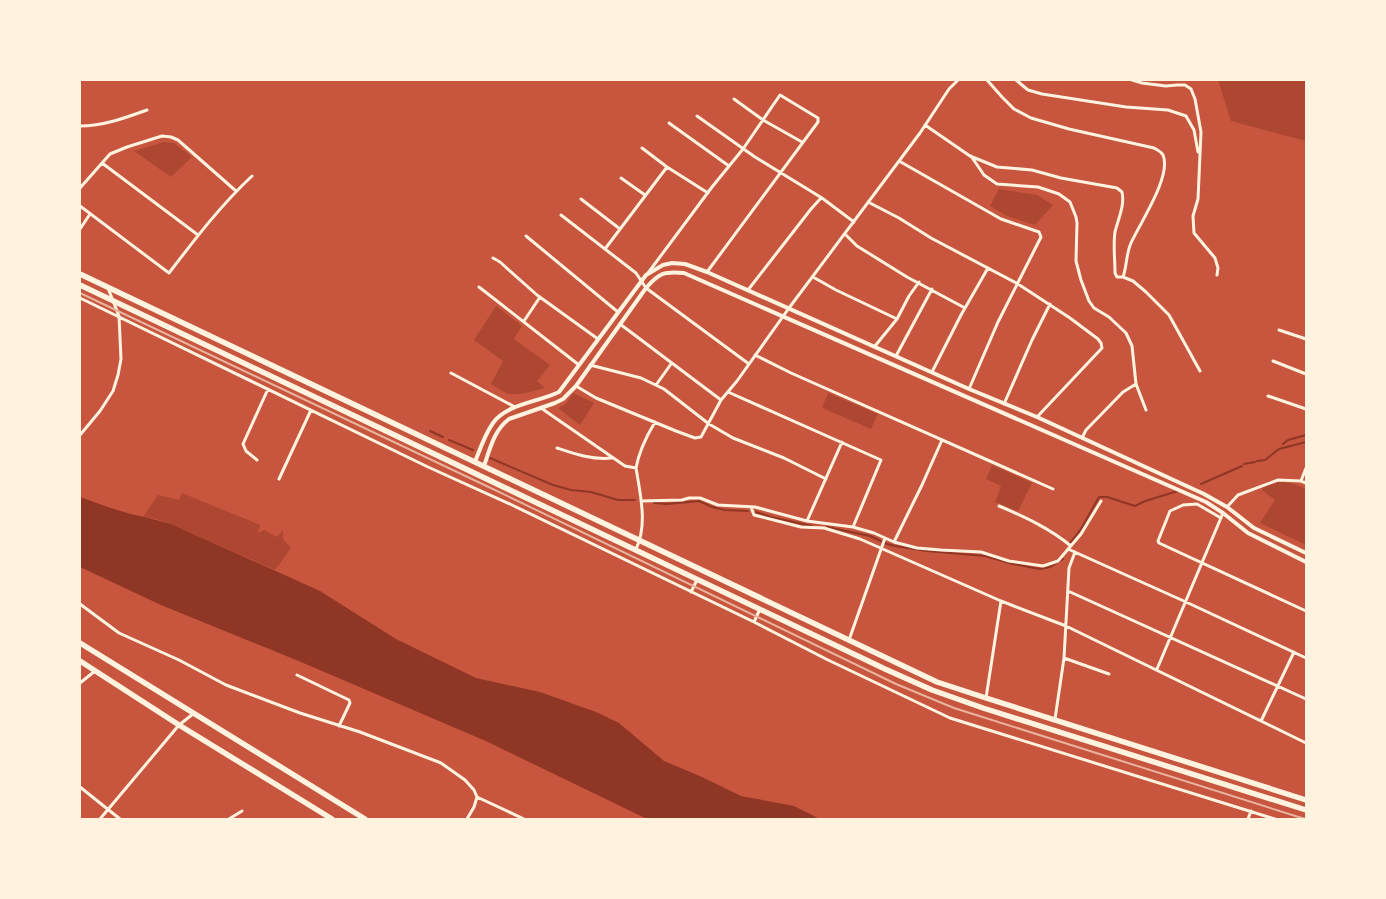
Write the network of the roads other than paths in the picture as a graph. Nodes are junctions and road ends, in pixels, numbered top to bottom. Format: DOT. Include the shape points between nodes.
graph roads {
  1 [pos="958,80"];
  2 [pos="986,80"];
  3 [pos="1016,80"];
  4 [pos="1132,80"];
  5 [pos="1168,80"];
  6 [pos="1166,86"];
  7 [pos="734,100"];
  8 [pos="147,110"];
  9 [pos="697,116"];
  10 [pos="763,120"];
  11 [pos="669,123"];
  12 [pos="925,125"];
  13 [pos="80,126"];
  14 [pos="802,142"];
  15 [pos="642,148"];
  16 [pos="743,149"];
  17 [pos="970,156"];
  18 [pos="1199,158"];
  19 [pos="899,161"];
  20 [pos="102,163"];
  21 [pos="730,166"];
  22 [pos="667,167"];
  23 [pos="782,172"];
  24 [pos="252,176"];
  25 [pos="621,178"];
  26 [pos="80,188"];
  27 [pos="236,191"];
  28 [pos="708,193"];
  29 [pos="645,195"];
  30 [pos="581,198"];
  31 [pos="822,198"];
  32 [pos="868,202"];
  33 [pos="80,206"];
  34 [pos="90,214"];
  35 [pos="561,215"];
  36 [pos="854,222"];
  37 [pos="80,229"];
  38 [pos="620,229"];
  39 [pos="845,234"];
  40 [pos="198,235"];
  41 [pos="526,236"];
  42 [pos="605,249"];
  43 [pos="493,258"];
  44 [pos="988,268"];
  45 [pos="707,272"];
  46 [pos="80,274"];
  47 [pos="646,275"];
  48 [pos="1217,276"];
  49 [pos="813,277"];
  50 [pos="1123,277"];
  51 [pos="641,280"];
  52 [pos="919,282"];
  53 [pos="1018,284"];
  54 [pos="80,285"];
  55 [pos="108,287"];
  56 [pos="479,287"];
  57 [pos="646,288"];
  58 [pos="748,290"];
  59 [pos="932,290"];
  60 [pos="540,297"];
  61 [pos="80,298"];
  62 [pos="114,301"];
  63 [pos="1050,304"];
  64 [pos="789,308"];
  65 [pos="965,308"];
  66 [pos="618,312"];
  67 [pos="119,316"];
  68 [pos="783,317"];
  69 [pos="897,319"];
  70 [pos="524,321"];
  71 [pos="620,324"];
  72 [pos="1279,330"];
  73 [pos="598,339"];
  74 [pos="1306,340"];
  75 [pos="876,346"];
  76 [pos="755,355"];
  77 [pos="896,356"];
  78 [pos="1273,361"];
  79 [pos="590,364"];
  80 [pos="672,364"];
  81 [pos="749,364"];
  82 [pos="580,366"];
  83 [pos="1200,371"];
  84 [pos="451,372"];
  85 [pos="932,372"];
  86 [pos="1306,374"];
  87 [pos="1136,384"];
  88 [pos="656,385"];
  89 [pos="576,386"];
  90 [pos="268,389"];
  91 [pos="970,389"];
  92 [pos="728,392"];
  93 [pos="1268,396"];
  94 [pos="722,400"];
  95 [pos="1004,404"];
  96 [pos="515,407"];
  97 [pos="541,408"];
  98 [pos="1306,409"];
  99 [pos="311,410"];
  100 [pos="366,410"];
  101 [pos="1146,410"];
  102 [pos="1037,418"];
  103 [pos="362,419"];
  104 [pos="655,422"];
  105 [pos="709,424"];
  106 [pos="80,435"];
  107 [pos="1082,438"];
  108 [pos="942,440"];
  109 [pos="842,442"];
  110 [pos="557,448"];
  111 [pos="613,458"];
  112 [pos="257,460"];
  113 [pos="475,462"];
  114 [pos="484,466"];
  115 [pos="636,468"];
  116 [pos="1306,468"];
  117 [pos="279,479"];
  118 [pos="826,479"];
  119 [pos="1301,481"];
  120 [pos="1306,483"];
  121 [pos="1053,489"];
  122 [pos="1102,500"];
  123 [pos="642,501"];
  124 [pos="999,506"];
  125 [pos="751,507"];
  126 [pos="1227,507"];
  127 [pos="1223,513"];
  128 [pos="1221,518"];
  129 [pos="807,521"];
  130 [pos="853,527"];
  131 [pos="885,538"];
  132 [pos="640,540"];
  133 [pos="894,542"];
  134 [pos="1070,547"];
  135 [pos="882,548"];
  136 [pos="635,550"];
  137 [pos="1075,552"];
  138 [pos="1306,553"];
  139 [pos="1306,562"];
  140 [pos="1202,563"];
  141 [pos="698,580"];
  142 [pos="691,592"];
  143 [pos="1068,592"];
  144 [pos="1002,601"];
  145 [pos="1186,602"];
  146 [pos="80,604"];
  147 [pos="760,609"];
  148 [pos="1306,612"];
  149 [pos="754,622"];
  150 [pos="1066,626"];
  151 [pos="1170,638"];
  152 [pos="850,640"];
  153 [pos="80,644"];
  154 [pos="1294,652"];
  155 [pos="1064,658"];
  156 [pos="1306,658"];
  157 [pos="80,662"];
  158 [pos="1157,669"];
  159 [pos="96,671"];
  160 [pos="1109,674"];
  161 [pos="296,675"];
  162 [pos="80,683"];
  163 [pos="1276,686"];
  164 [pos="986,698"];
  165 [pos="1306,699"];
  166 [pos="193,714"];
  167 [pos="1055,720"];
  168 [pos="1261,721"];
  169 [pos="179,725"];
  170 [pos="339,726"];
  171 [pos="1306,743"];
  172 [pos="80,787"];
  173 [pos="477,797"];
  174 [pos="1306,800"];
  175 [pos="108,809"];
  176 [pos="1306,810"];
  177 [pos="242,811"];
  178 [pos="1251,811"];
  179 [pos="100,819"];
  180 [pos="120,819"];
  181 [pos="229,819"];
  182 [pos="332,819"];
  183 [pos="365,819"];
  184 [pos="467,819"];
  185 [pos="524,819"];
  186 [pos="1248,819"];
  187 [pos="1275,819"];
  1 -- 12 [label="street"];
  2 -- 50 [label="street" via="1014,109 1031,118 1160,151 1164,164 1162,180 1131,243"];
  3 -- 18 [label="street" via="1028,90 1042,94 1168,110 1186,116 1194,130"];
  4 -- 6 [label="street"];
  5 -- 6 [label="street"];
  6 -- 18 [label="street" via="1185,85 1191,89 1201,132"];
  7 -- 10 [label="street"];
  8 -- 13 [label="street" via="118,121"];
  9 -- 16 [label="street"];
  10 -- 14 [label="street"];
  10 -- 14 [label="street" via="780,95 818,118"];
  10 -- 16 [label="street"];
  11 -- 21 [label="street"];
  12 -- 17 [label="street"];
  12 -- 19 [label="street"];
  14 -- 23 [label="street"];
  15 -- 22 [label="street"];
  16 -- 21 [label="street"];
  16 -- 23 [label="street"];
  17 -- 50 [label="street" via="997,167 1032,170 1117,188 1123,196 1115,232 1115,273"];
  17 -- 87 [label="street" via="984,175 997,184 1038,187 1059,194 1070,202 1077,223 1076,261 1081,280 1094,308 1126,334 1132,346"];
  18 -- 48 [label="street" via="1194,233 1215,258"];
  19 -- 32 [label="street"];
  19 -- 53 [label="street" via="1001,219 1040,232 1041,238"];
  20 -- 26 [label="street"];
  20 -- 27 [label="street" via="110,154 127,147 162,136 171,137"];
  20 -- 40 [label="street"];
  21 -- 28 [label="street"];
  22 -- 28 [label="street"];
  22 -- 29 [label="street"];
  23 -- 31 [label="street"];
  23 -- 45 [label="street"];
  24 -- 27 [label="street"];
  25 -- 29 [label="street"];
  27 -- 40 [label="street"];
  28 -- 47 [label="street"];
  29 -- 38 [label="street"];
  30 -- 38 [label="street"];
  31 -- 36 [label="street"];
  31 -- 58 [label="street"];
  32 -- 36 [label="street"];
  32 -- 44 [label="street"];
  33 -- 34 [label="street"];
  34 -- 37 [label="street"];
  34 -- 40 [label="street" via="169,273"];
  35 -- 42 [label="street"];
  36 -- 39 [label="street"];
  38 -- 42 [label="street"];
  39 -- 49 [label="street"];
  39 -- 52 [label="street" via="857,246"];
  41 -- 66 [label="street"];
  42 -- 51 [label="street"];
  43 -- 60 [label="street"];
  44 -- 53 [label="street"];
  44 -- 65 [label="street"];
  45 -- 47 [label="street" via="672,263"];
  45 -- 58 [label="street"];
  46 -- 55 [label="highway"];
  47 -- 51 [label="street"];
  49 -- 64 [label="street"];
  49 -- 69 [label="street"];
  50 -- 83 [label="street" via="1133,281 1169,314"];
  51 -- 57 [label="street"];
  51 -- 66 [label="street"];
  52 -- 59 [label="street"];
  52 -- 69 [label="street"];
  53 -- 63 [label="street"];
  53 -- 91 [label="street"];
  54 -- 62 [label="highway"];
  55 -- 62 [label="street"];
  55 -- 100 [label="highway"];
  56 -- 70 [label="street"];
  57 -- 68 [label="street" via="662,274 684,273"];
  57 -- 71 [label="street"];
  57 -- 81 [label="street"];
  58 -- 64 [label="street"];
  59 -- 65 [label="street"];
  59 -- 77 [label="street"];
  60 -- 70 [label="street"];
  60 -- 73 [label="street"];
  61 -- 67 [label="street"];
  62 -- 67 [label="street"];
  62 -- 103 [label="highway"];
  63 -- 95 [label="street"];
  63 -- 102 [label="street" via="1098,339 1102,348"];
  64 -- 68 [label="street"];
  64 -- 75 [label="street"];
  65 -- 85 [label="street"];
  66 -- 73 [label="street"];
  67 -- 90 [label="street"];
  67 -- 106 [label="street" via="121,359 113,391"];
  68 -- 76 [label="street"];
  68 -- 127 [label="street" via="1168,485"];
  69 -- 75 [label="street"];
  70 -- 82 [label="street"];
  71 -- 79 [label="street"];
  71 -- 80 [label="street"];
  72 -- 74 [label="street"];
  73 -- 82 [label="street"];
  75 -- 77 [label="street"];
  76 -- 81 [label="street"];
  76 -- 108 [label="street"];
  77 -- 85 [label="street"];
  78 -- 86 [label="street"];
  79 -- 88 [label="street"];
  79 -- 89 [label="street"];
  80 -- 88 [label="street"];
  80 -- 94 [label="street"];
  81 -- 92 [label="street"];
  82 -- 96 [label="street" via="559,392"];
  84 -- 96 [label="street"];
  85 -- 91 [label="street"];
  87 -- 101 [label="street"];
  87 -- 107 [label="street" via="1123,392"];
  88 -- 105 [label="street"];
  89 -- 97 [label="street" via="563,400"];
  89 -- 104 [label="street" via="596,398"];
  90 -- 99 [label="street"];
  90 -- 112 [label="street" via="243,444"];
  91 -- 95 [label="street"];
  92 -- 94 [label="street"];
  92 -- 109 [label="street"];
  93 -- 98 [label="street"];
  94 -- 105 [label="street"];
  95 -- 102 [label="street"];
  96 -- 113 [label="street" via="493,421"];
  97 -- 111 [label="street"];
  97 -- 114 [label="street" via="503,423"];
  99 -- 117 [label="street"];
  99 -- 142 [label="street"];
  100 -- 103 [label="highway"];
  100 -- 113 [label="highway"];
  102 -- 107 [label="street"];
  103 -- 136 [label="highway"];
  104 -- 105 [label="street" via="695,438 701,437"];
  104 -- 115 [label="street" via="645,439"];
  105 -- 118 [label="street"];
  107 -- 126 [label="street"];
  108 -- 121 [label="street"];
  108 -- 133 [label="street"];
  109 -- 118 [label="street"];
  109 -- 130 [label="street" via="881,460"];
  110 -- 111 [label="street" via="592,458"];
  111 -- 115 [label="street" via="625,466"];
  113 -- 114 [label="highway"];
  114 -- 132 [label="highway"];
  115 -- 123 [label="street"];
  116 -- 119 [label="street"];
  118 -- 129 [label="street"];
  119 -- 120 [label="street"];
  119 -- 126 [label="street" via="1278,480 1238,495"];
  122 -- 134 [label="street"];
  123 -- 125 [label="street" via="700,498 718,504"];
  123 -- 132 [label="street"];
  124 -- 134 [label="street" via="1039,524"];
  125 -- 129 [label="street"];
  125 -- 135 [label="street" via="754,515 801,527 824,528"];
  126 -- 138 [label="street" via="1254,528"];
  127 -- 128 [label="street"];
  127 -- 139 [label="street" via="1248,533"];
  128 -- 140 [label="street"];
  128 -- 140 [label="street" via="1197,504 1183,505 1170,511 1158,542"];
  129 -- 130 [label="street"];
  130 -- 131 [label="street"];
  131 -- 133 [label="street"];
  131 -- 135 [label="street"];
  132 -- 136 [label="street"];
  132 -- 152 [label="highway"];
  133 -- 134 [label="street" via="917,548 981,552 1009,561 1043,566 1058,561"];
  134 -- 137 [label="street"];
  135 -- 144 [label="street"];
  135 -- 152 [label="street"];
  136 -- 141 [label="highway"];
  137 -- 143 [label="street" via="1069,568"];
  137 -- 145 [label="street"];
  140 -- 145 [label="street"];
  140 -- 148 [label="street"];
  141 -- 142 [label="street"];
  141 -- 147 [label="highway"];
  142 -- 149 [label="street"];
  143 -- 150 [label="street"];
  143 -- 151 [label="street"];
  144 -- 150 [label="street"];
  144 -- 164 [label="street"];
  145 -- 151 [label="street"];
  145 -- 154 [label="street"];
  146 -- 170 [label="street" via="120,633 226,685"];
  147 -- 149 [label="street"];
  147 -- 176 [label="highway" via="932,690"];
  149 -- 178 [label="street" via="950,718"];
  150 -- 155 [label="street"];
  150 -- 158 [label="street"];
  151 -- 158 [label="street"];
  151 -- 163 [label="street"];
  152 -- 164 [label="highway" via="937,682"];
  153 -- 166 [label="highway"];
  154 -- 156 [label="street"];
  154 -- 163 [label="street"];
  155 -- 160 [label="street"];
  155 -- 167 [label="street"];
  157 -- 159 [label="highway"];
  158 -- 168 [label="street"];
  159 -- 162 [label="street"];
  159 -- 169 [label="highway"];
  161 -- 170 [label="street" via="350,700"];
  163 -- 165 [label="street"];
  163 -- 168 [label="street"];
  164 -- 167 [label="highway"];
  166 -- 169 [label="street"];
  166 -- 183 [label="highway"];
  167 -- 174 [label="highway"];
  168 -- 171 [label="street"];
  169 -- 175 [label="street"];
  169 -- 182 [label="highway"];
  170 -- 173 [label="street" via="441,763 465,780"];
  172 -- 175 [label="street"];
  173 -- 184 [label="street"];
  173 -- 185 [label="street"];
  175 -- 179 [label="street"];
  175 -- 180 [label="street"];
  177 -- 181 [label="street"];
  178 -- 186 [label="street"];
  178 -- 187 [label="street"];
}
